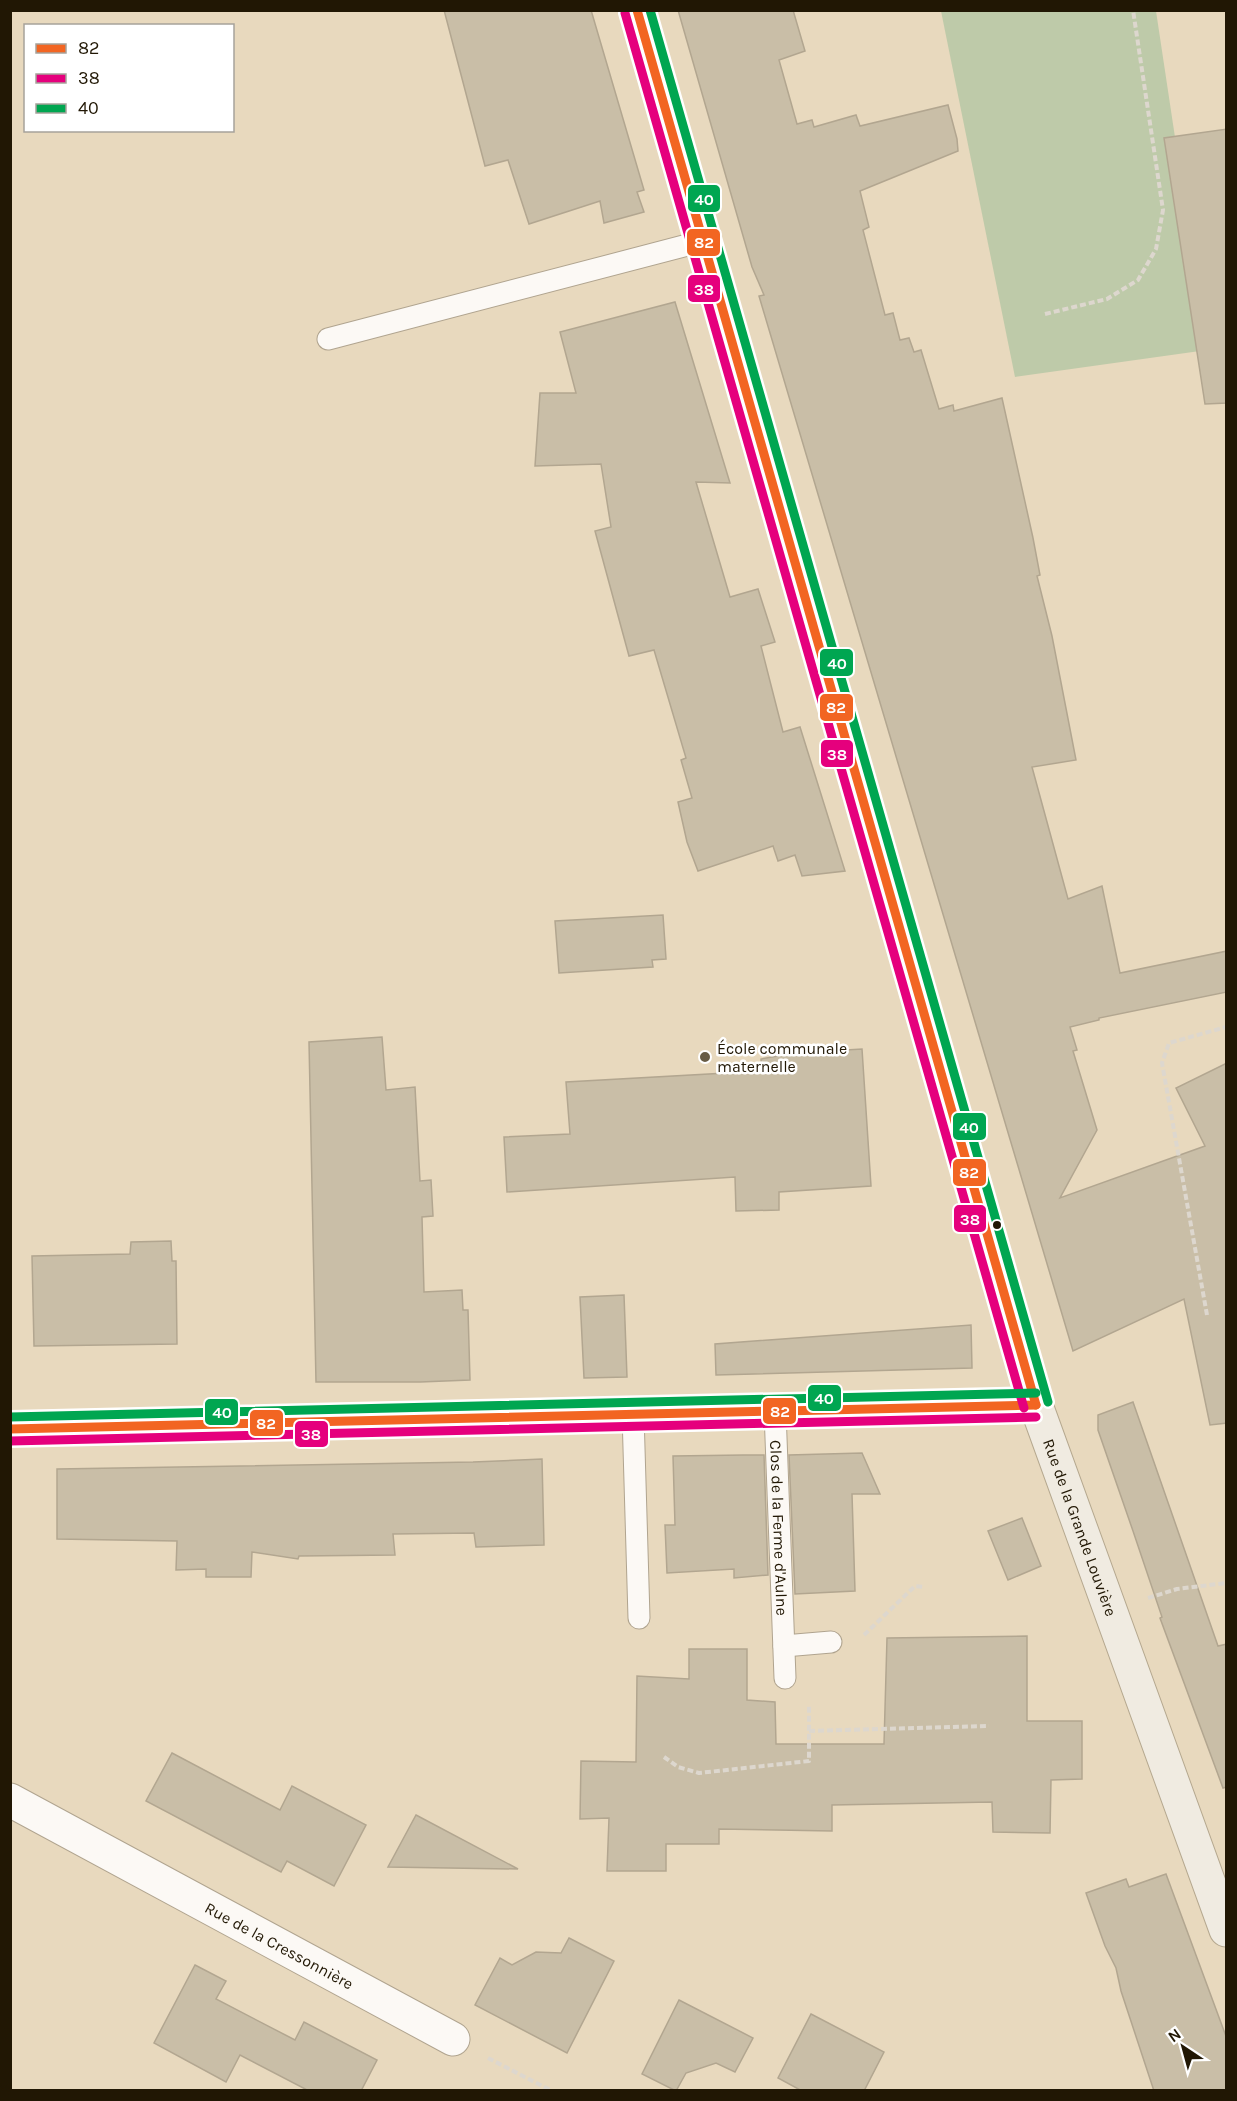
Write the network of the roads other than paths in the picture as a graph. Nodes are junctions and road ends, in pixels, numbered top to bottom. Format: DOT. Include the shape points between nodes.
graph roads {
  1 [pos="637,10"];
  2 [pos="703,241"];
  3 [pos="328,339"];
  4 [pos="1036,1405"];
  5 [pos="775,1411"];
  6 [pos="633,1414"];
  7 [pos="10,1429"];
  8 [pos="639,1618"];
  9 [pos="831,1642"];
  10 [pos="784,1646"];
  11 [pos="785,1678"];
  12 [pos="10,1800"];
  13 [pos="1227,1930"];
  14 [pos="453,2039"];
  1 -- 2 [label="main road, Rue de la Grande Louvière"];
  2 -- 3 [label="lane"];
  2 -- 4 [label="main road, Rue de la Grande Louvière"];
  4 -- 5 [label="main road"];
  4 -- 13 [label="main road, Rue de la Grande Louvière"];
  5 -- 6 [label="main road"];
  5 -- 10 [label="lane, Clos de la Ferme d'Aulne"];
  6 -- 7 [label="main road"];
  6 -- 8 [label="lane"];
  9 -- 10 [label="lane"];
  10 -- 11 [label="lane, Clos de la Ferme d'Aulne"];
  12 -- 14 [label="street, Rue de la Cressonnière"];
}
